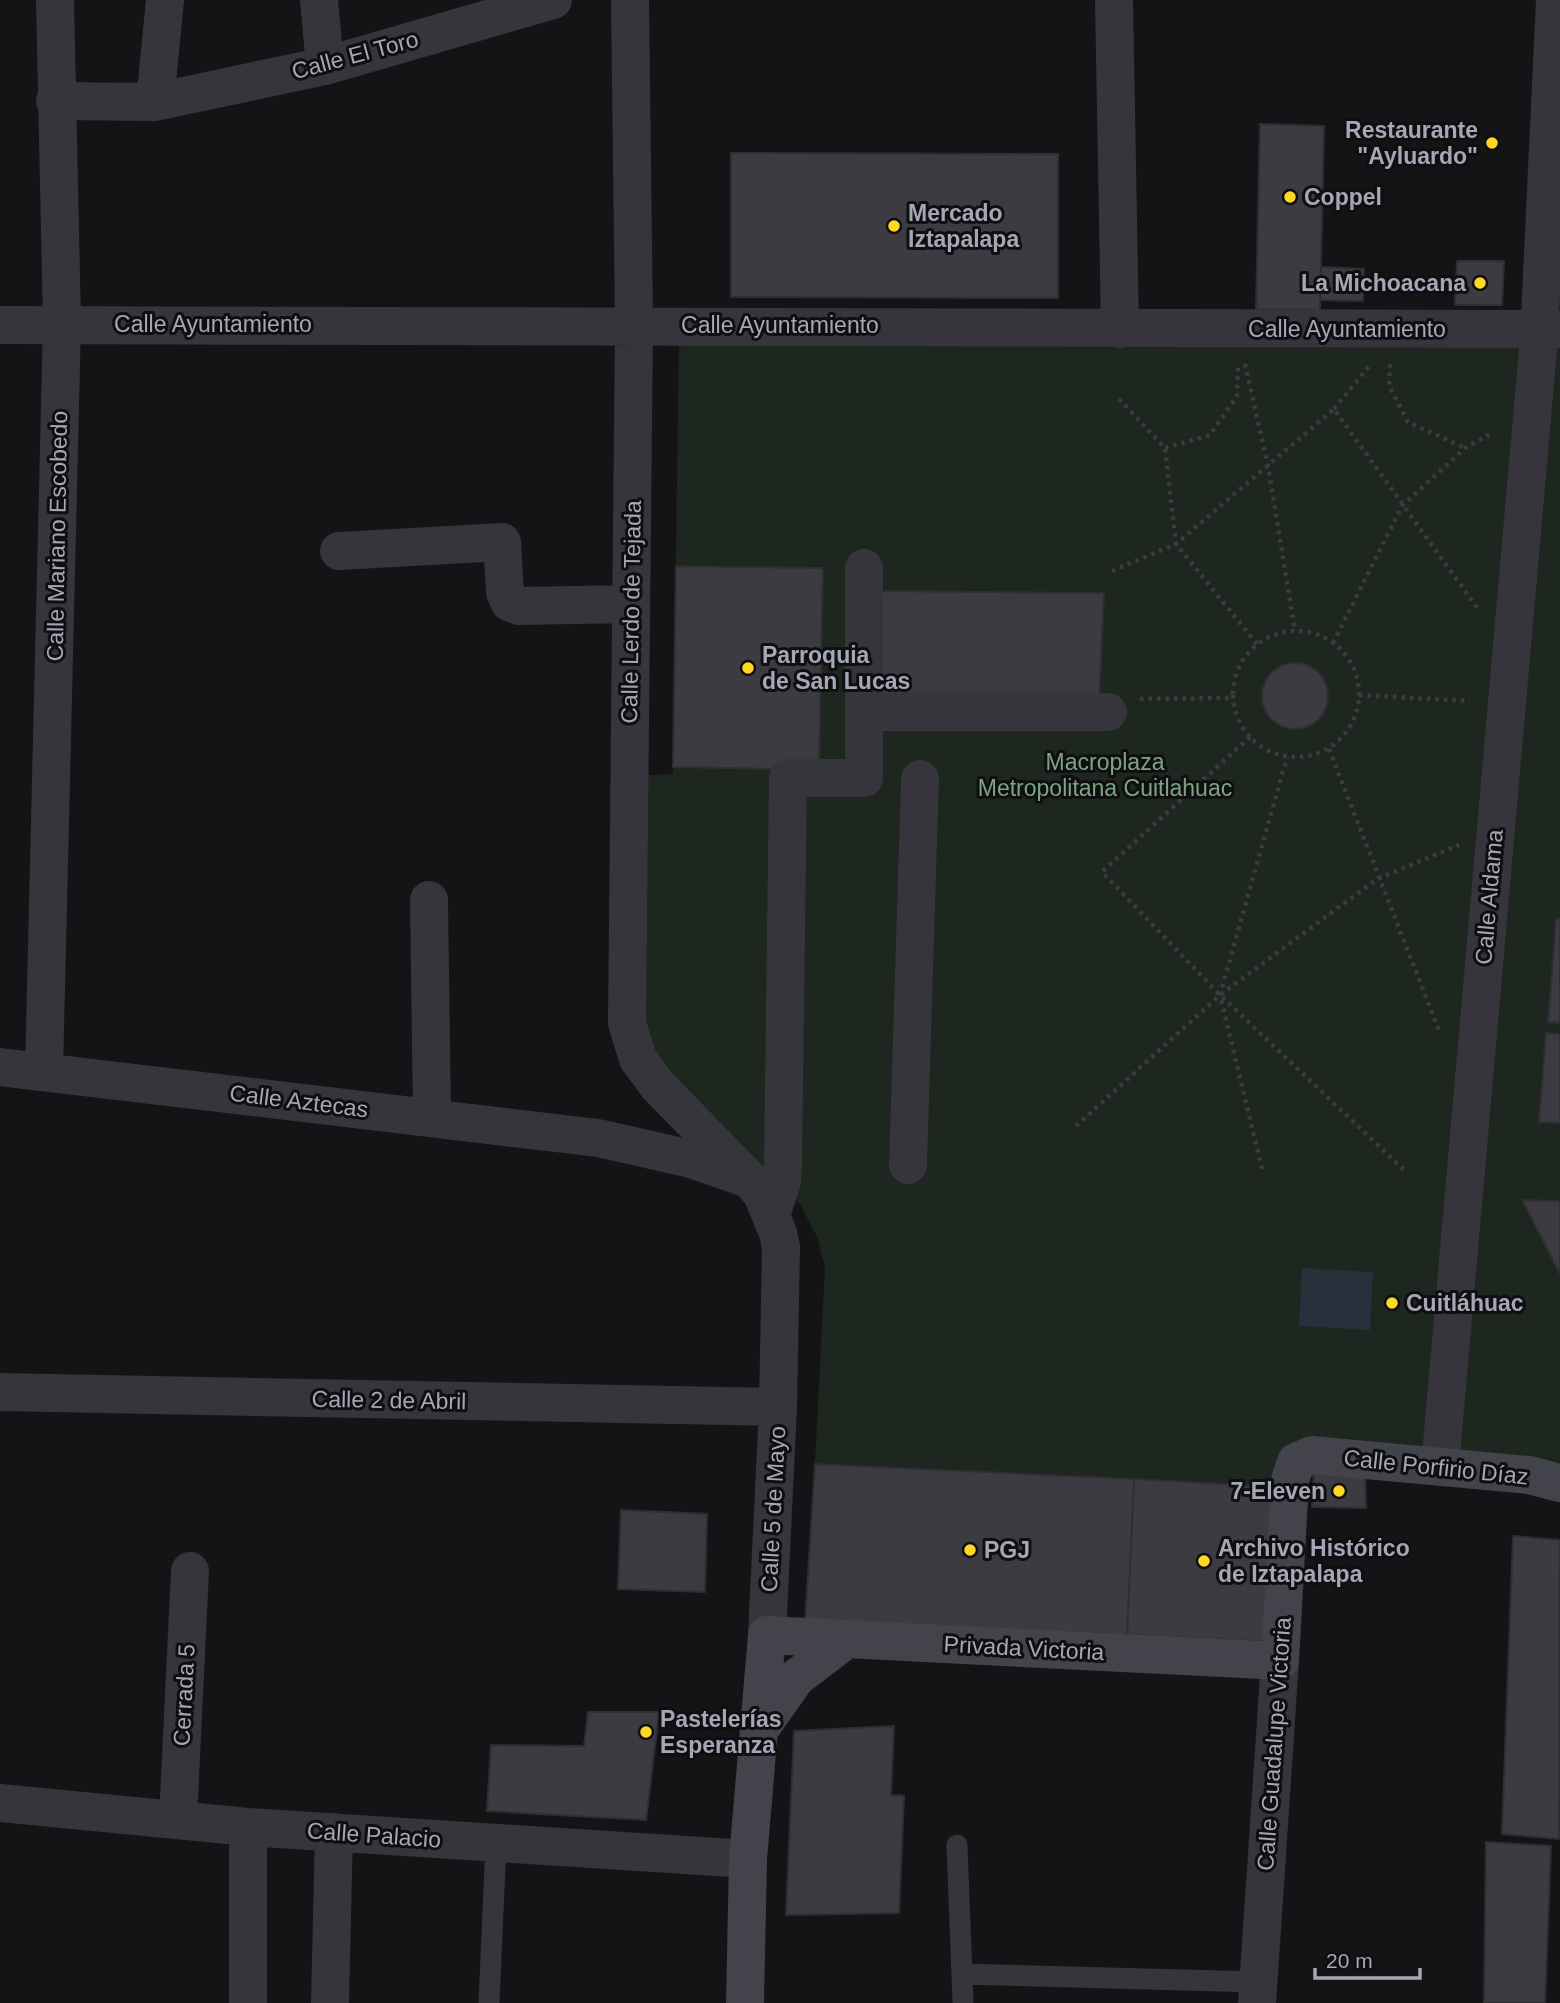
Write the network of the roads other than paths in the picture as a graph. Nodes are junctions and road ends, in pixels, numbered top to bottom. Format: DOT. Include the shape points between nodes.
graph roads {
  1 [pos="55,0"];
  2 [pos="165,0"];
  3 [pos="319,0"];
  4 [pos="553,0"];
  5 [pos="630,0"];
  6 [pos="1114,0"];
  7 [pos="1555,0"];
  8 [pos="325,66"];
  9 [pos="55,101"];
  10 [pos="155,102"];
  11 [pos="62,323"];
  12 [pos="0,325"];
  13 [pos="635,325"];
  14 [pos="1120,329"];
  15 [pos="1549,329"];
  16 [pos="339,551"];
  17 [pos="864,568"];
  18 [pos="630,604"];
  19 [pos="1122,705"];
  20 [pos="864,712"];
  21 [pos="864,778"];
  22 [pos="429,900"];
  23 [pos="0,1067"];
  24 [pos="44,1071"];
  25 [pos="432,1117"];
  26 [pos="908,1165"];
  27 [pos="749,1179"];
  28 [pos="771,1216"];
  29 [pos="0,1392"];
  30 [pos="778,1407"];
  31 [pos="1312,1455"];
  32 [pos="1440,1466"];
  33 [pos="1560,1483"];
  34 [pos="190,1571"];
  35 [pos="767,1635"];
  36 [pos="847,1639"];
  37 [pos="1280,1661"];
  38 [pos="759,1731"];
  39 [pos="0,1803"];
  40 [pos="178,1819"];
  41 [pos="248,1827"];
  42 [pos="334,1832"];
  43 [pos="496,1843"];
  44 [pos="957,1845"];
  45 [pos="748,1859"];
  46 [pos="963,1974"];
  47 [pos="1258,1993"];
  48 [pos="248,2003"];
  49 [pos="330,2003"];
  50 [pos="489,2003"];
  51 [pos="745,2003"];
  52 [pos="963,2003"];
  1 -- 9 [label="street, Calle Mariano Escobedo"];
  2 -- 10 [label="street"];
  3 -- 8 [label="street"];
  4 -- 8 [label="street, Calle El Toro"];
  5 -- 13 [label="street, Calle Lerdo de Tejada"];
  6 -- 14 [label="street"];
  7 -- 15 [label="street, Calle Aldama"];
  8 -- 10 [label="street, Calle El Toro"];
  9 -- 10 [label="street, Calle El Toro"];
  9 -- 11 [label="street, Calle Mariano Escobedo"];
  11 -- 12 [label="street, Calle Ayuntamiento"];
  11 -- 13 [label="street, Calle Ayuntamiento"];
  11 -- 24 [label="street, Calle Mariano Escobedo"];
  13 -- 14 [label="street, Calle Ayuntamiento"];
  13 -- 18 [label="street, Calle Lerdo de Tejada"];
  14 -- 15 [label="street, Calle Ayuntamiento"];
  15 -- 32 [label="street, Calle Aldama" via="1531,417"];
  16 -- 18 [label="street" via="502,542 509,602 519,606"];
  17 -- 20 [label="street"];
  18 -- 27 [label="street, Calle Lerdo de Tejada" via="627,1023 638,1059 658,1086"];
  19 -- 20 [label="street"];
  20 -- 21 [label="street"];
  21 -- 26 [label="street" via="925,780"];
  21 -- 28 [label="street" via="788,778 783,1163"];
  22 -- 25 [label="street"];
  23 -- 24 [label="street, Calle Aztecas"];
  24 -- 25 [label="street, Calle Aztecas"];
  25 -- 27 [label="street, Calle Aztecas" via="598,1138 691,1159"];
  27 -- 28 [label="street, Calle 5 de Mayo" via="762,1194"];
  28 -- 30 [label="street, Calle 5 de Mayo" via="781,1247"];
  29 -- 30 [label="street, Calle 2 de Abril"];
  30 -- 35 [label="street, Calle 5 de Mayo"];
  31 -- 32 [label="street, Calle Porfirio Díaz"];
  31 -- 37 [label="street, Calle Guadalupe Victoria" via="1296,1462 1290,1479"];
  32 -- 33 [label="street, Calle Porfirio Díaz" via="1529,1475"];
  34 -- 40 [label="street, Cerrada 5"];
  35 -- 36 [label="street, Privada Victoria"];
  35 -- 38 [label="street, Calle 5 de Mayo"];
  36 -- 37 [label="street, Privada Victoria"];
  36 -- 38 [label="street" via="796,1678"];
  37 -- 47 [label="street, Calle Guadalupe Victoria"];
  38 -- 45 [label="street, Calle 5 de Mayo"];
  39 -- 40 [label="street, Calle Palacio"];
  40 -- 41 [label="street, Calle Palacio"];
  41 -- 42 [label="street, Calle Palacio"];
  41 -- 48 [label="street"];
  42 -- 43 [label="street, Calle Palacio"];
  42 -- 49 [label="street"];
  43 -- 45 [label="street, Calle Palacio"];
  43 -- 50 [label="lane"];
  44 -- 46 [label="lane"];
  45 -- 51 [label="street, Calle 5 de Mayo"];
  46 -- 47 [label="lane"];
  46 -- 52 [label="lane"];
}
